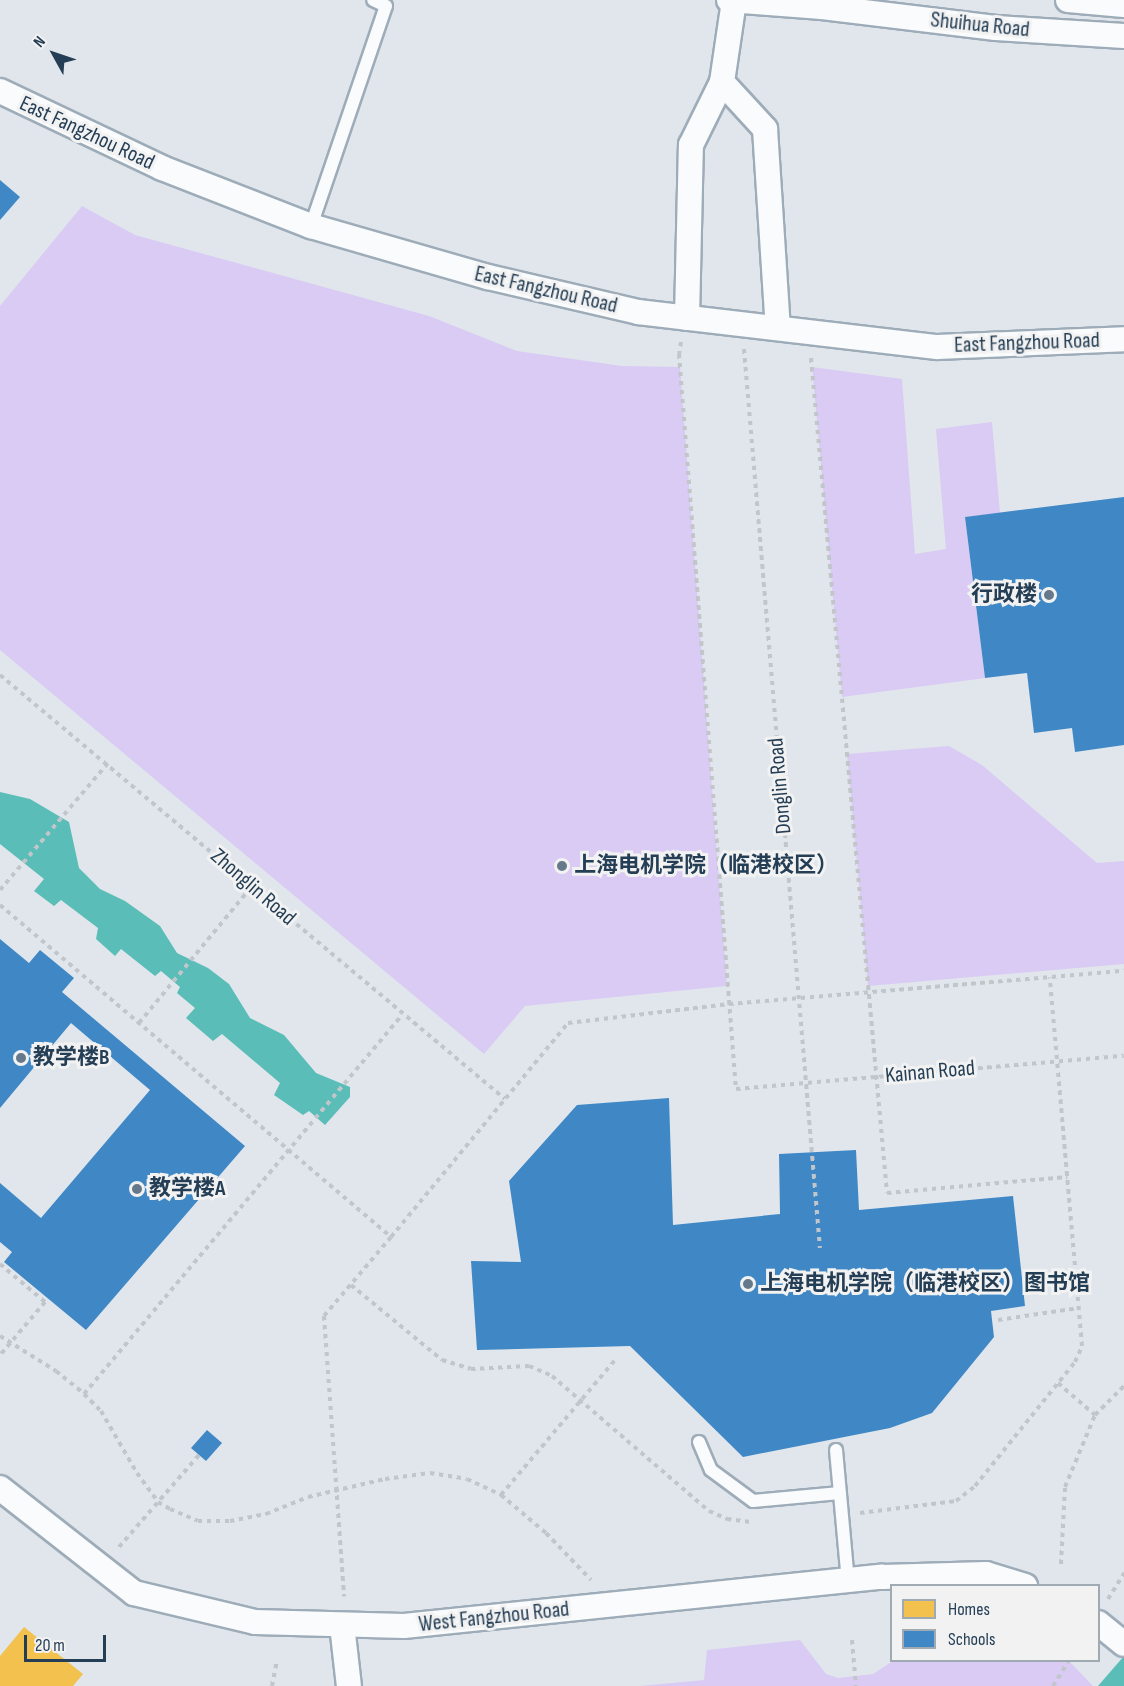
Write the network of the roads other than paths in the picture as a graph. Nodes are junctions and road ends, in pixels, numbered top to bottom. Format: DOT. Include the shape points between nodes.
graph roads {
  1 [pos="373,0"];
  2 [pos="1068,0"];
  3 [pos="731,1"];
  4 [pos="1124,4"];
  5 [pos="1124,36"];
  6 [pos="722,82"];
  7 [pos="0,91"];
  8 [pos="311,226"];
  9 [pos="687,318"];
  10 [pos="778,328"];
  11 [pos="1124,339"];
  12 [pos="699,1442"];
  13 [pos="836,1450"];
  14 [pos="0,1488"];
  15 [pos="840,1493"];
  16 [pos="848,1581"];
  17 [pos="1018,1584"];
  18 [pos="342,1624"];
  19 [pos="1100,1625"];
  20 [pos="1120,1641"];
  21 [pos="349,1686"];
  1 -- 8 [label="lane" via="386,6"];
  2 -- 4 [label="street"];
  3 -- 5 [label="street, Shuihua Road"];
  3 -- 6 [label="street"];
  6 -- 9 [label="street" via="691,145"];
  6 -- 10 [label="street" via="765,129"];
  7 -- 8 [label="street, East Fangzhou Road" via="162,168"];
  8 -- 9 [label="street, East Fangzhou Road" via="488,277 638,312"];
  9 -- 10 [label="street, East Fangzhou Road"];
  10 -- 11 [label="street, East Fangzhou Road" via="937,346"];
  12 -- 15 [label="lane" via="711,1470 753,1501"];
  13 -- 15 [label="lane"];
  14 -- 18 [label="street, West Fangzhou Road" via="134,1593 255,1622"];
  15 -- 16 [label="lane"];
  16 -- 17 [label="street, West Fangzhou Road" via="986,1574"];
  16 -- 18 [label="street, West Fangzhou Road" via="404,1626"];
  18 -- 21 [label="street"];
  19 -- 20 [label="street"];
}
